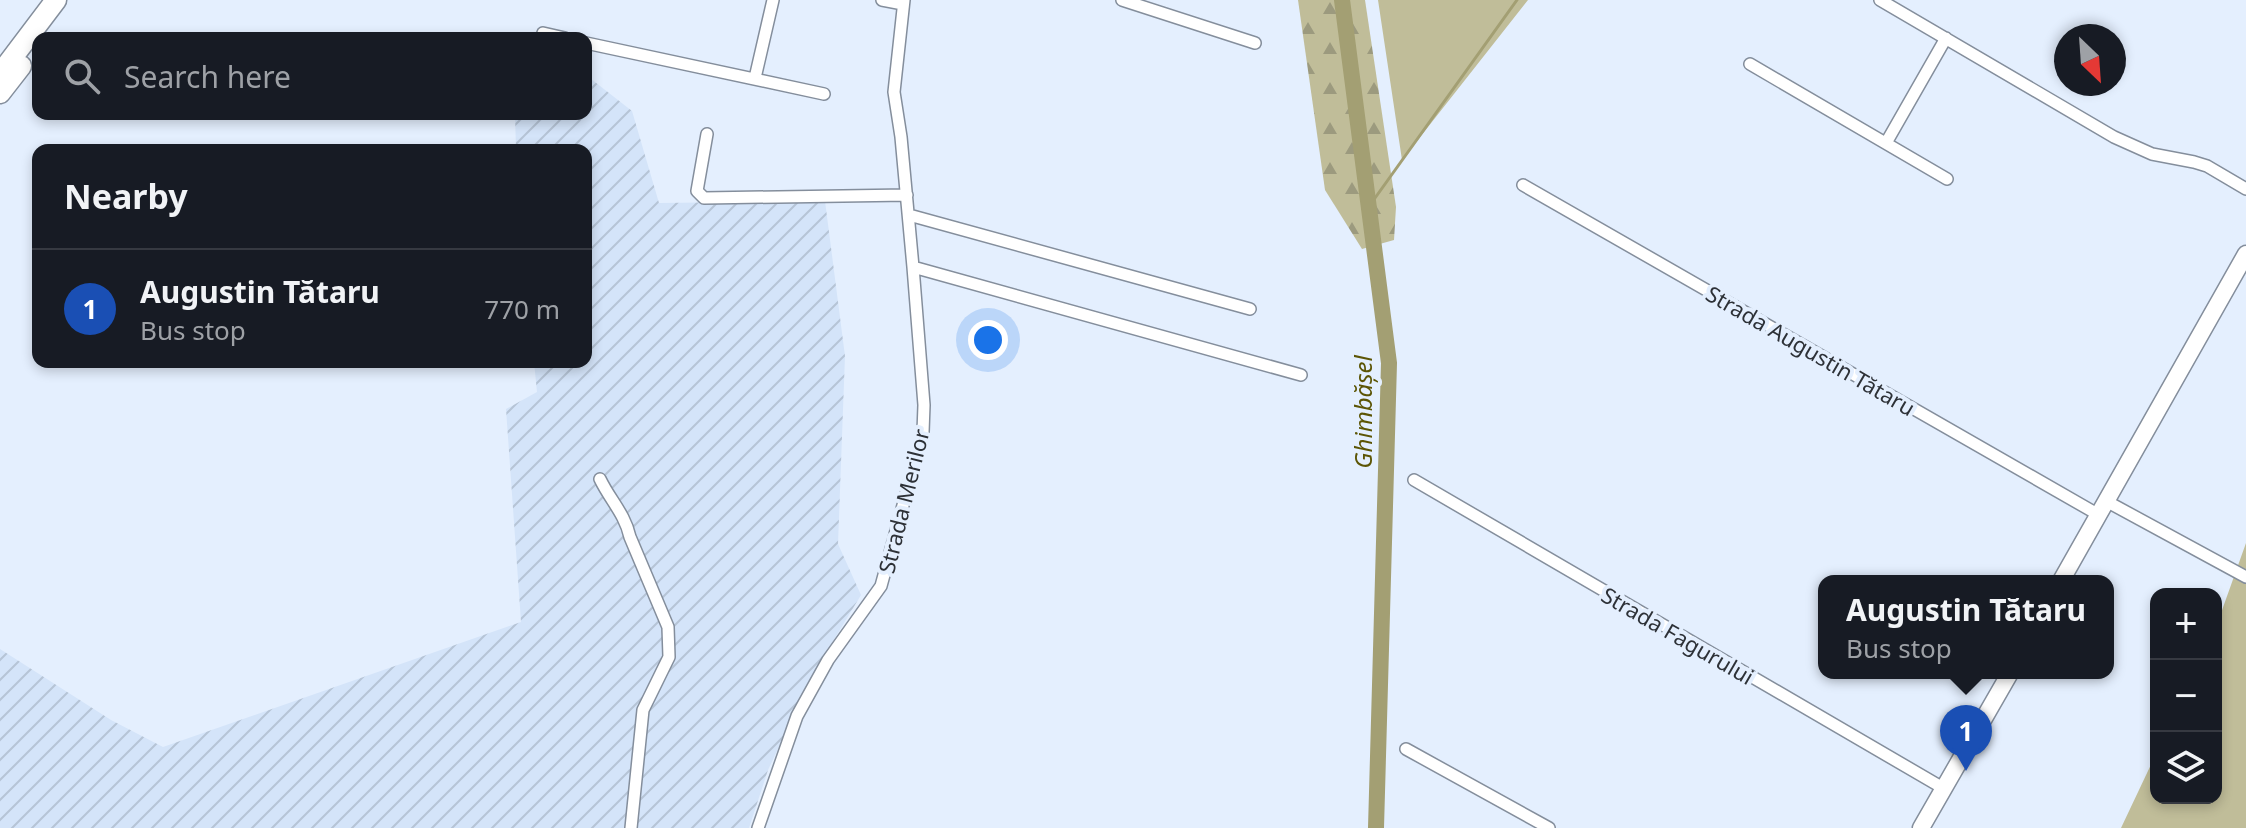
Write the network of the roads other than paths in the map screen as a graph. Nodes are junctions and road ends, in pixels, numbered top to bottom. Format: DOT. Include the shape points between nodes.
graph roads {
  1 [pos="56,0"];
  2 [pos="71,0"];
  3 [pos="773,0"];
  4 [pos="882,0"];
  5 [pos="1122,0"];
  6 [pos="1880,0"];
  7 [pos="903,2"];
  8 [pos="40,32"];
  9 [pos="45,32"];
  10 [pos="1946,38"];
  11 [pos="1255,43"];
  12 [pos="592,44"];
  13 [pos="32,47"];
  14 [pos="32,48"];
  15 [pos="32,48"];
  16 [pos="1750,64"];
  17 [pos="0,72"];
  18 [pos="755,78"];
  19 [pos="0,93"];
  20 [pos="824,94"];
  21 [pos="0,101"];
  22 [pos="707,134"];
  23 [pos="1886,143"];
  24 [pos="1947,179"];
  25 [pos="1523,185"];
  26 [pos="2246,189"];
  27 [pos="907,195"];
  28 [pos="909,215"];
  29 [pos="2246,254"];
  30 [pos="913,267"];
  31 [pos="1250,309"];
  32 [pos="1301,375"];
  33 [pos="600,479"];
  34 [pos="1414,480"];
  35 [pos="2102,508"];
  36 [pos="2064,575"];
  37 [pos="2246,577"];
  38 [pos="2007,679"];
  39 [pos="1406,749"];
  40 [pos="1943,788"];
  41 [pos="631,828"];
  42 [pos="758,828"];
  43 [pos="1549,828"];
  44 [pos="1921,828"];
  1 -- 8 [label="highway"];
  2 -- 9 [label="highway"];
  3 -- 18 [label="street"];
  4 -- 7 [label="street"];
  5 -- 11 [label="street"];
  6 -- 10 [label="street"];
  7 -- 27 [label="street, Strada Merilor" via="894,92"];
  10 -- 23 [label="street"];
  10 -- 26 [label="street" via="2136,148 2194,162"];
  12 -- 18 [label="street"];
  13 -- 17 [label="highway"];
  14 -- 19 [label="highway"];
  15 -- 21 [label="highway"];
  16 -- 23 [label="street"];
  18 -- 20 [label="street"];
  22 -- 27 [label="street" via="697,191 704,198"];
  23 -- 24 [label="street"];
  25 -- 35 [label="street, Strada Augustin Tătaru"];
  27 -- 28 [label="street, Strada Merilor"];
  28 -- 30 [label="street, Strada Merilor"];
  28 -- 31 [label="street"];
  29 -- 35 [label="street"];
  30 -- 32 [label="street"];
  30 -- 42 [label="street, Strada Merilor" via="924,424 884,578 797,716"];
  33 -- 41 [label="street" via="627,522 670,638 665,667 643,710"];
  34 -- 40 [label="street, Strada Fagurului"];
  35 -- 36 [label="street"];
  35 -- 37 [label="street, Strada Augustin Tătaru"];
  38 -- 40 [label="street"];
  39 -- 43 [label="street"];
  40 -- 44 [label="street"];
}
